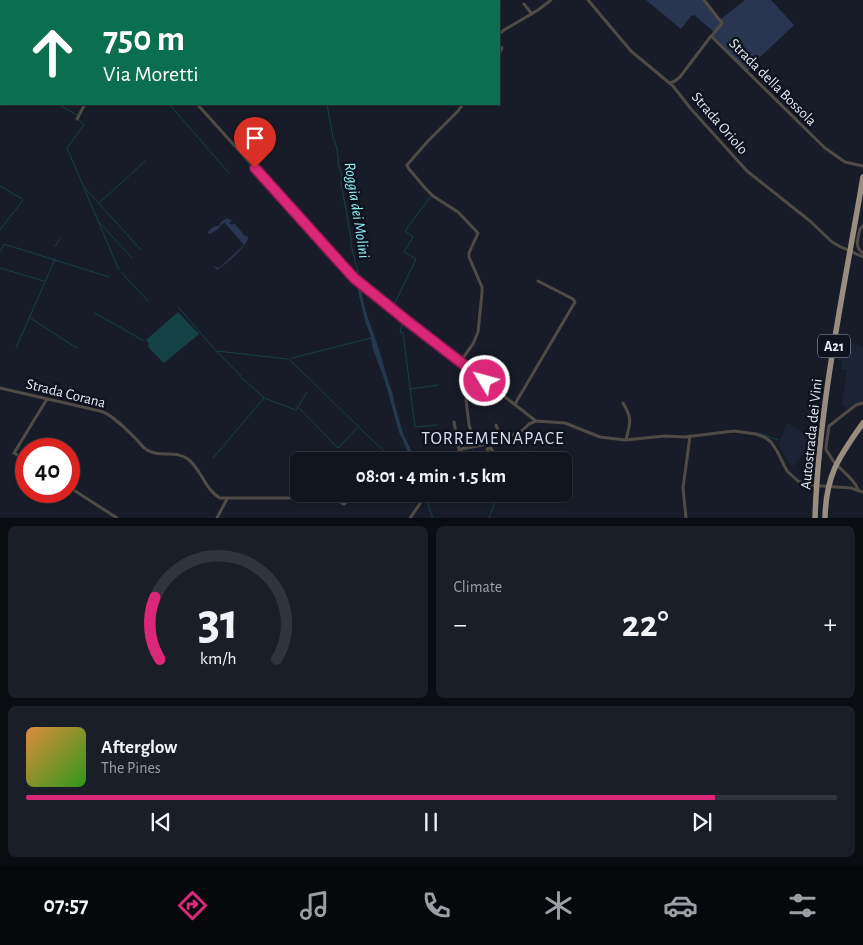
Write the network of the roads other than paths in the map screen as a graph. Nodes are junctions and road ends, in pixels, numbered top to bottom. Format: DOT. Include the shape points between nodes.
graph roads {
  1 [pos="551,0"];
  2 [pos="588,0"];
  3 [pos="704,0"];
  4 [pos="524,4"];
  5 [pos="532,14"];
  6 [pos="500,33"];
  7 [pos="711,36"];
  8 [pos="671,84"];
  9 [pos="84,105"];
  10 [pos="198,105"];
  11 [pos="462,105"];
  12 [pos="77,119"];
  13 [pos="863,166"];
  14 [pos="863,177"];
  15 [pos="863,191"];
  16 [pos="863,226"];
  17 [pos="863,255"];
  18 [pos="538,282"];
  19 [pos="460,362"];
  20 [pos="473,372"];
  21 [pos="0,388"];
  22 [pos="47,399"];
  23 [pos="623,403"];
  24 [pos="863,403"];
  25 [pos="515,404"];
  26 [pos="536,421"];
  27 [pos="454,422"];
  28 [pos="863,423"];
  29 [pos="496,425"];
  30 [pos="690,436"];
  31 [pos="23,438"];
  32 [pos="501,440"];
  33 [pos="626,440"];
  34 [pos="488,444"];
  35 [pos="476,446"];
  36 [pos="460,450"];
  37 [pos="493,452"];
  38 [pos="858,489"];
  39 [pos="863,492"];
  40 [pos="80,494"];
  41 [pos="228,498"];
  42 [pos="290,498"];
  43 [pos="421,502"];
  44 [pos="117,518"];
  45 [pos="217,518"];
  46 [pos="410,518"];
  47 [pos="686,518"];
  48 [pos="816,518"];
  49 [pos="825,518"];
  1 -- 5 [label="street"];
  2 -- 8 [label="street, Strada Oriolo" via="631,51"];
  3 -- 7 [label="street, Strada della Bossola" via="722,23"];
  4 -- 5 [label="street"];
  5 -- 6 [label="street"];
  7 -- 8 [label="street"];
  7 -- 13 [label="street, Strada della Bossola" via="825,148 846,162"];
  8 -- 17 [label="street, Strada Oriolo" via="744,168 829,239"];
  9 -- 12 [label="street"];
  10 -- 19 [label="street" via="360,283"];
  11 -- 19 [label="street" via="407,165 424,188 458,212 478,233 469,257 483,290 479,326 473,344"];
  14 -- 48 [label="highway, Autostrada dei Vini / A21" via="826,396"];
  15 -- 48 [label="highway, Autostrada dei Vini / A21" via="828,397"];
  16 -- 17 [label="street" via="857,248"];
  18 -- 25 [label="street" via="575,302"];
  19 -- 20 [label="street"];
  20 -- 25 [label="street"];
  20 -- 35 [label="street" via="466,400"];
  21 -- 22 [label="street, Strada Corana"];
  22 -- 31 [label="street"];
  22 -- 41 [label="street, Strada Corana" via="109,414 148,451 178,454 189,459 215,495"];
  23 -- 33 [label="street" via="630,420"];
  24 -- 38 [label="street" via="829,426 826,447"];
  25 -- 26 [label="street"];
  26 -- 32 [label="street"];
  26 -- 33 [label="street" via="564,423 600,437"];
  27 -- 36 [label="street"];
  28 -- 49 [label="highway" via="834,467"];
  29 -- 32 [label="street"];
  30 -- 33 [label="street"];
  30 -- 38 [label="street" via="734,431 762,436 775,447 789,473 798,481 808,485"];
  30 -- 47 [label="street" via="683,490"];
  32 -- 34 [label="street"];
  34 -- 35 [label="street"];
  34 -- 37 [label="street" via="488,451 491,448"];
  35 -- 36 [label="street"];
  38 -- 39 [label="street"];
  40 -- 44 [label="street"];
  41 -- 42 [label="street"];
  41 -- 45 [label="street"];
  43 -- 46 [label="street"];
}
